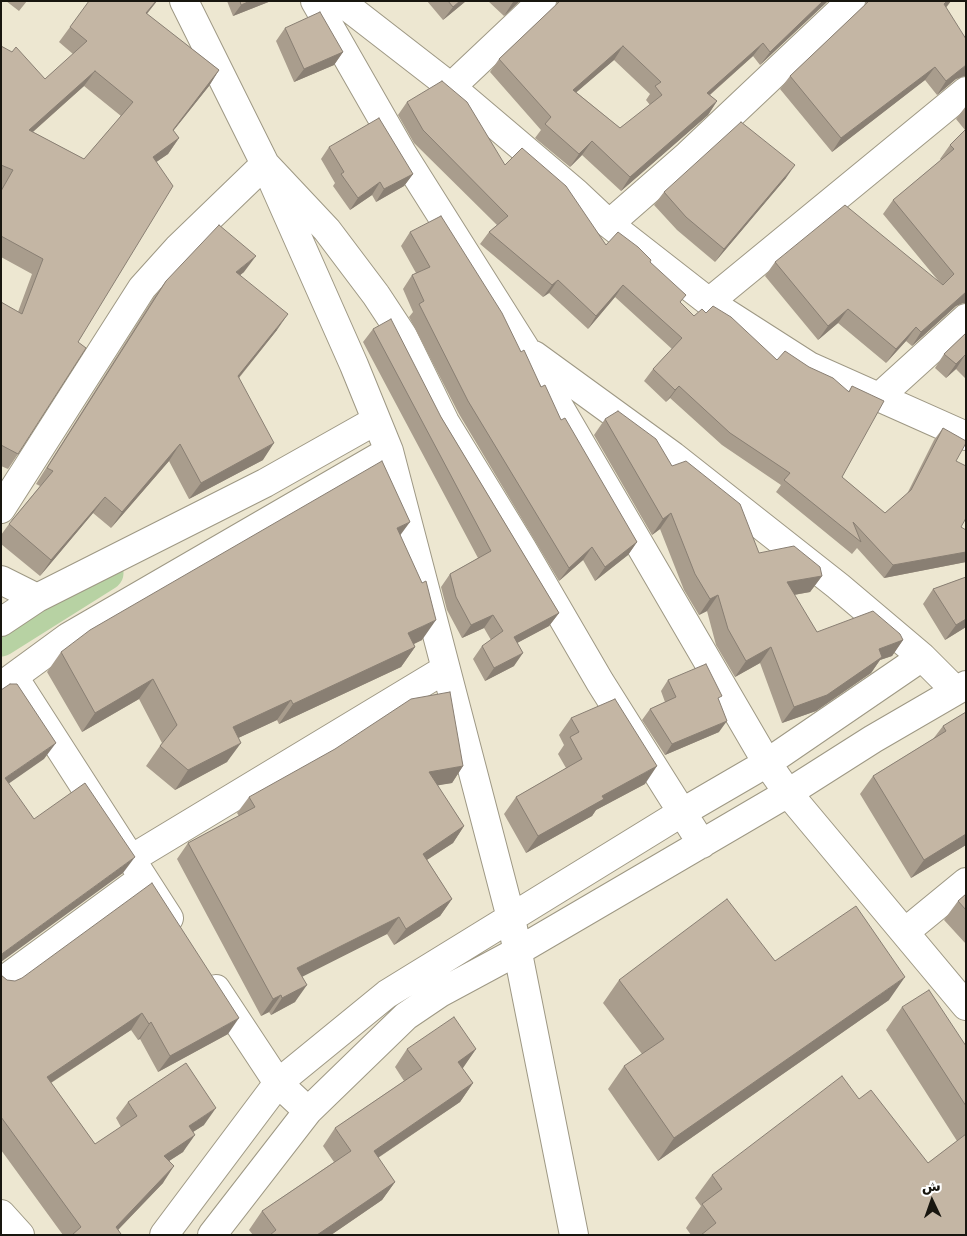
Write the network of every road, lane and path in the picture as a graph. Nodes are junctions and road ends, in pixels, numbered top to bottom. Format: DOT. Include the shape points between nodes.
graph roads {
  1 [pos="184,1"];
  2 [pos="315,1"];
  3 [pos="340,1"];
  4 [pos="542,1"];
  5 [pos="851,1"];
  6 [pos="450,87"];
  7 [pos="966,91"];
  8 [pos="265,164"];
  9 [pos="609,224"];
  10 [pos="709,302"];
  11 [pos="966,318"];
  12 [pos="525,348"];
  13 [pos="879,397"];
  14 [pos="375,421"];
  15 [pos="966,436"];
  16 [pos="388,451"];
  17 [pos="1,509"];
  18 [pos="1,580"];
  19 [pos="36,598"];
  20 [pos="1,622"];
  21 [pos="922,657"];
  22 [pos="444,670"];
  23 [pos="8,681"];
  24 [pos="960,687"];
  25 [pos="767,763"];
  26 [pos="788,793"];
  27 [pos="681,813"];
  28 [pos="702,844"];
  29 [pos="137,869"];
  30 [pos="966,882"];
  31 [pos="511,918"];
  32 [pos="905,932"];
  33 [pos="181,936"];
  34 [pos="518,951"];
  35 [pos="202,968"];
  36 [pos="425,970"];
  37 [pos="1,982"];
  38 [pos="440,993"];
  39 [pos="966,1006"];
  40 [pos="278,1083"];
  41 [pos="308,1111"];
  42 [pos="1,1214"];
  43 [pos="20,1235"];
  44 [pos="164,1235"];
  45 [pos="212,1235"];
  46 [pos="574,1235"];
  1 -- 8 [label="street"];
  2 -- 12 [label="street" via="402,152"];
  3 -- 6 [label="street"];
  4 -- 6 [label="street"];
  5 -- 9 [label="street" via="688,155"];
  6 -- 9 [label="street"];
  7 -- 10 [label="street"];
  8 -- 14 [label="street" via="354,365"];
  8 -- 17 [label="street" via="178,248 142,288"];
  8 -- 27 [label="street" via="327,230 403,336 446,422"];
  9 -- 10 [label="street"];
  10 -- 13 [label="street" via="808,366"];
  11 -- 13 [label="street"];
  12 -- 21 [label="street" via="673,456"];
  12 -- 25 [label="street"];
  13 -- 15 [label="street"];
  14 -- 16 [label="street"];
  14 -- 19 [label="street" via="265,483"];
  16 -- 22 [label="street"];
  16 -- 23 [label="street" via="68,637"];
  18 -- 19 [label="street"];
  19 -- 20 [label="street"];
  21 -- 24 [label="street"];
  21 -- 25 [label="street"];
  22 -- 29 [label="street"];
  22 -- 31 [label="street"];
  23 -- 29 [label="street"];
  24 -- 26 [label="street"];
  25 -- 26 [label="street"];
  25 -- 27 [label="street"];
  26 -- 28 [label="street"];
  26 -- 32 [label="street"];
  27 -- 28 [label="street"];
  27 -- 31 [label="street"];
  28 -- 34 [label="street"];
  29 -- 33 [label="street"];
  29 -- 37 [label="street"];
  30 -- 32 [label="street"];
  31 -- 34 [label="street"];
  31 -- 36 [label="street"];
  32 -- 39 [label="street"];
  34 -- 38 [label="street"];
  34 -- 46 [label="street"];
  35 -- 40 [label="street"];
  36 -- 38 [label="street"];
  36 -- 40 [label="street" via="387,994"];
  38 -- 41 [label="street" via="406,1016"];
  40 -- 41 [label="street"];
  40 -- 44 [label="street"];
  41 -- 45 [label="street"];
  42 -- 43 [label="street"];
}
